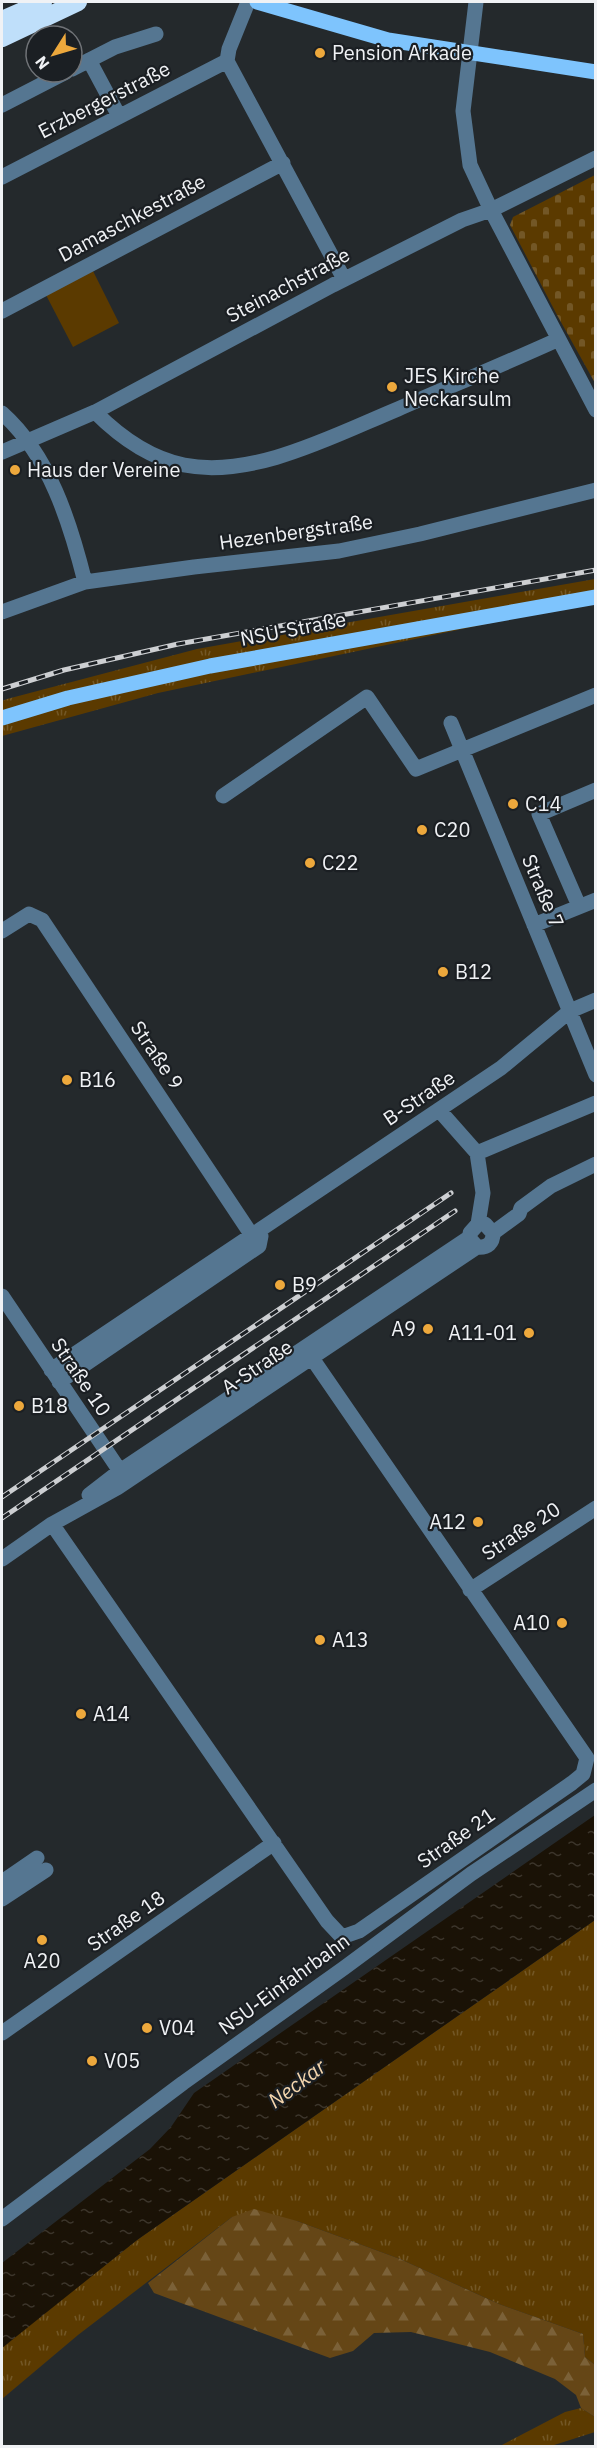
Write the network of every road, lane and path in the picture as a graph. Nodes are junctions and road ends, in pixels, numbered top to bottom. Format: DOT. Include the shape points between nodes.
graph roads {
  1 [pos="26,2"];
  2 [pos="43,2"];
  3 [pos="78,2"];
  4 [pos="248,2"];
  5 [pos="257,2"];
  6 [pos="476,2"];
  7 [pos="2,18"];
  8 [pos="156,34"];
  9 [pos="2,38"];
  10 [pos="470,51"];
  11 [pos="89,60"];
  12 [pos="227,61"];
  13 [pos="84,63"];
  14 [pos="596,72"];
  15 [pos="43,84"];
  16 [pos="2,105"];
  17 [pos="120,116"];
  18 [pos="596,158"];
  19 [pos="283,163"];
  20 [pos="2,177"];
  21 [pos="491,210"];
  22 [pos="344,279"];
  23 [pos="2,311"];
  24 [pos="557,340"];
  25 [pos="596,410"];
  26 [pos="95,412"];
  27 [pos="2,413"];
  28 [pos="27,440"];
  29 [pos="2,452"];
  30 [pos="596,490"];
  31 [pos="85,582"];
  32 [pos="596,597"];
  33 [pos="2,612"];
  34 [pos="596,695"];
  35 [pos="2,718"];
  36 [pos="451,723"];
  37 [pos="461,750"];
  38 [pos="596,790"];
  39 [pos="223,796"];
  40 [pos="596,900"];
  41 [pos="579,906"];
  42 [pos="534,925"];
  43 [pos="4,929"];
  44 [pos="596,1000"];
  45 [pos="570,1011"];
  46 [pos="596,1074"];
  47 [pos="596,1103"];
  48 [pos="439,1110"];
  49 [pos="477,1153"];
  50 [pos="596,1164"];
  51 [pos="485,1227"];
  52 [pos="258,1236"];
  53 [pos="474,1243"];
  54 [pos="2,1296"];
  55 [pos="308,1352"];
  56 [pos="55,1376"];
  57 [pos="123,1476"];
  58 [pos="596,1508"];
  59 [pos="56,1522"];
  60 [pos="2,1559"];
  61 [pos="470,1590"];
  62 [pos="596,1790"];
  63 [pos="274,1843"];
  64 [pos="2,1882"];
  65 [pos="2,1899"];
  66 [pos="2,2033"];
  67 [pos="2,2219"];
  1 -- 7 [label="highway"];
  2 -- 7 [label="highway"];
  3 -- 9 [label="highway"];
  4 -- 12 [label="street"];
  5 -- 10 [label="main road" via="388,40"];
  6 -- 10 [label="street"];
  8 -- 11 [label="street"];
  10 -- 14 [label="main road"];
  10 -- 21 [label="street" via="463,111 466,143 470,165"];
  11 -- 13 [label="street"];
  11 -- 17 [label="street"];
  12 -- 17 [label="street, Erzbergerstraße"];
  12 -- 19 [label="street"];
  15 -- 16 [label="street"];
  17 -- 20 [label="street, Erzbergerstraße"];
  18 -- 21 [label="street, Steinachstraße"];
  19 -- 22 [label="street"];
  19 -- 23 [label="street, Damaschkestraße"];
  21 -- 22 [label="street, Steinachstraße" via="462,220"];
  21 -- 24 [label="street"];
  22 -- 26 [label="street, Steinachstraße"];
  24 -- 25 [label="street"];
  24 -- 26 [label="street" via="372,420 250,464 208,468 172,462 124,438"];
  26 -- 28 [label="street, Steinachstraße"];
  27 -- 28 [label="street"];
  28 -- 29 [label="street, Steinachstraße"];
  28 -- 31 [label="street" via="68,520"];
  30 -- 31 [label="street, Hezenbergstraße" via="339,551"];
  31 -- 33 [label="street, Hezenbergstraße"];
  32 -- 35 [label="main road, NSU-Straße" via="210,666 68,698"];
  34 -- 37 [label="street"];
  36 -- 37 [label="street, Straße 7"];
  37 -- 39 [label="street" via="416,769 367,697"];
  37 -- 42 [label="street, Straße 7"];
  38 -- 41 [label="street" via="539,814"];
  40 -- 41 [label="street"];
  41 -- 42 [label="street"];
  42 -- 45 [label="street, Straße 7"];
  43 -- 52 [label="street, Straße 9" via="29,914 42,920"];
  44 -- 45 [label="street, B-Straße"];
  45 -- 46 [label="street, Straße 7"];
  45 -- 48 [label="street, B-Straße" via="501,1068"];
  47 -- 49 [label="street"];
  48 -- 49 [label="street"];
  48 -- 52 [label="street, B-Straße"];
  49 -- 51 [label="street"];
  50 -- 51 [label="street, A-Straße" via="551,1186"];
  51 -- 53 [label="street" via="472,1228"];
  51 -- 53 [label="street, A-Straße" via="493,1239 489,1245"];
  52 -- 56 [label="street, B-Straße"];
  53 -- 55 [label="street, A-Straße"];
  54 -- 56 [label="street, Straße 10"];
  55 -- 57 [label="street, A-Straße"];
  55 -- 61 [label="street, Straße 21"];
  56 -- 57 [label="street, Straße 10"];
  57 -- 59 [label="street, A-Straße"];
  58 -- 61 [label="street, Straße 20"];
  59 -- 60 [label="street, A-Straße"];
  59 -- 63 [label="street, Straße 21"];
  61 -- 63 [label="street, Straße 21" via="587,1758 583,1774 359,1931 342,1937"];
  62 -- 67 [label="street, NSU-Einfahrbahn" via="471,1874"];
  63 -- 66 [label="street, Straße 18"];
  64 -- 65 [label="street" via="41,1864"];
}
